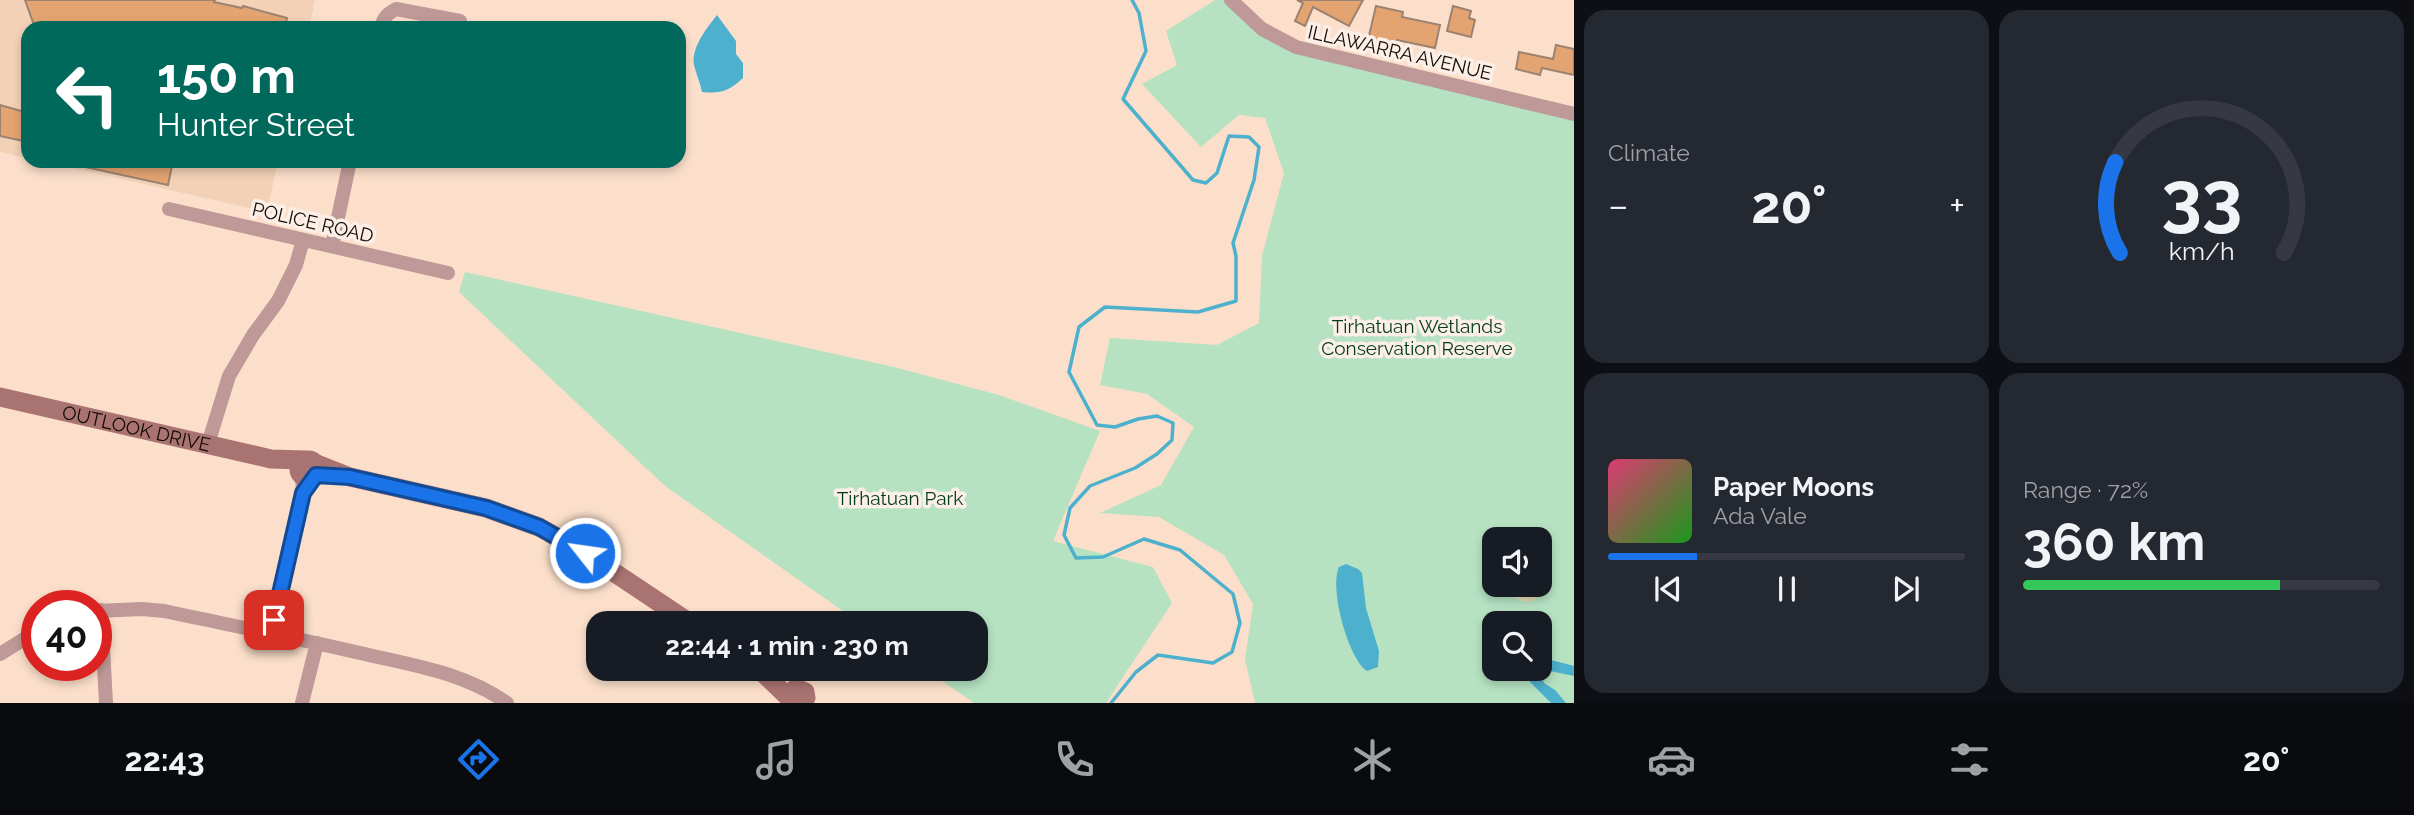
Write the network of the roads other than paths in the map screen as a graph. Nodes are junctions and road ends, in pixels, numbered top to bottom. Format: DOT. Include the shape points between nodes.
graph roads {
  1 [pos="1231,0"];
  2 [pos="462,19"];
  3 [pos="383,21"];
  4 [pos="1574,114"];
  5 [pos="349,168"];
  6 [pos="169,209"];
  7 [pos="303,240"];
  8 [pos="332,246"];
  9 [pos="448,273"];
  10 [pos="0,397"];
  11 [pos="208,444"];
  12 [pos="308,474"];
  13 [pos="112,610"];
  14 [pos="672,611"];
  15 [pos="271,633"];
  16 [pos="21,641"];
  17 [pos="317,643"];
  18 [pos="0,654"];
  19 [pos="104,681"];
  20 [pos="774,681"];
  21 [pos="797,699"];
  22 [pos="106,703"];
  23 [pos="302,703"];
  24 [pos="507,703"];
  1 -- 4 [label="street, ILLAWARRA AVENUE" via="1262,29 1297,47"];
  2 -- 3 [label="street" via="397,9"];
  5 -- 8 [label="street"];
  6 -- 7 [label="street, POLICE ROAD"];
  7 -- 8 [label="street, POLICE ROAD"];
  7 -- 11 [label="street" via="278,301 229,376"];
  8 -- 9 [label="street, POLICE ROAD"];
  10 -- 11 [label="street, OUTLOOK DRIVE"];
  11 -- 12 [label="street, OUTLOOK DRIVE" via="271,459"];
  12 -- 14 [label="street, OUTLOOK DRIVE" via="350,477 486,508 539,527"];
  12 -- 15 [label="street"];
  13 -- 15 [label="street" via="164,611"];
  15 -- 17 [label="street"];
  16 -- 18 [label="street"];
  17 -- 23 [label="street"];
  17 -- 24 [label="street" via="456,677"];
  19 -- 22 [label="street"];
  20 -- 21 [label="street"];
}
